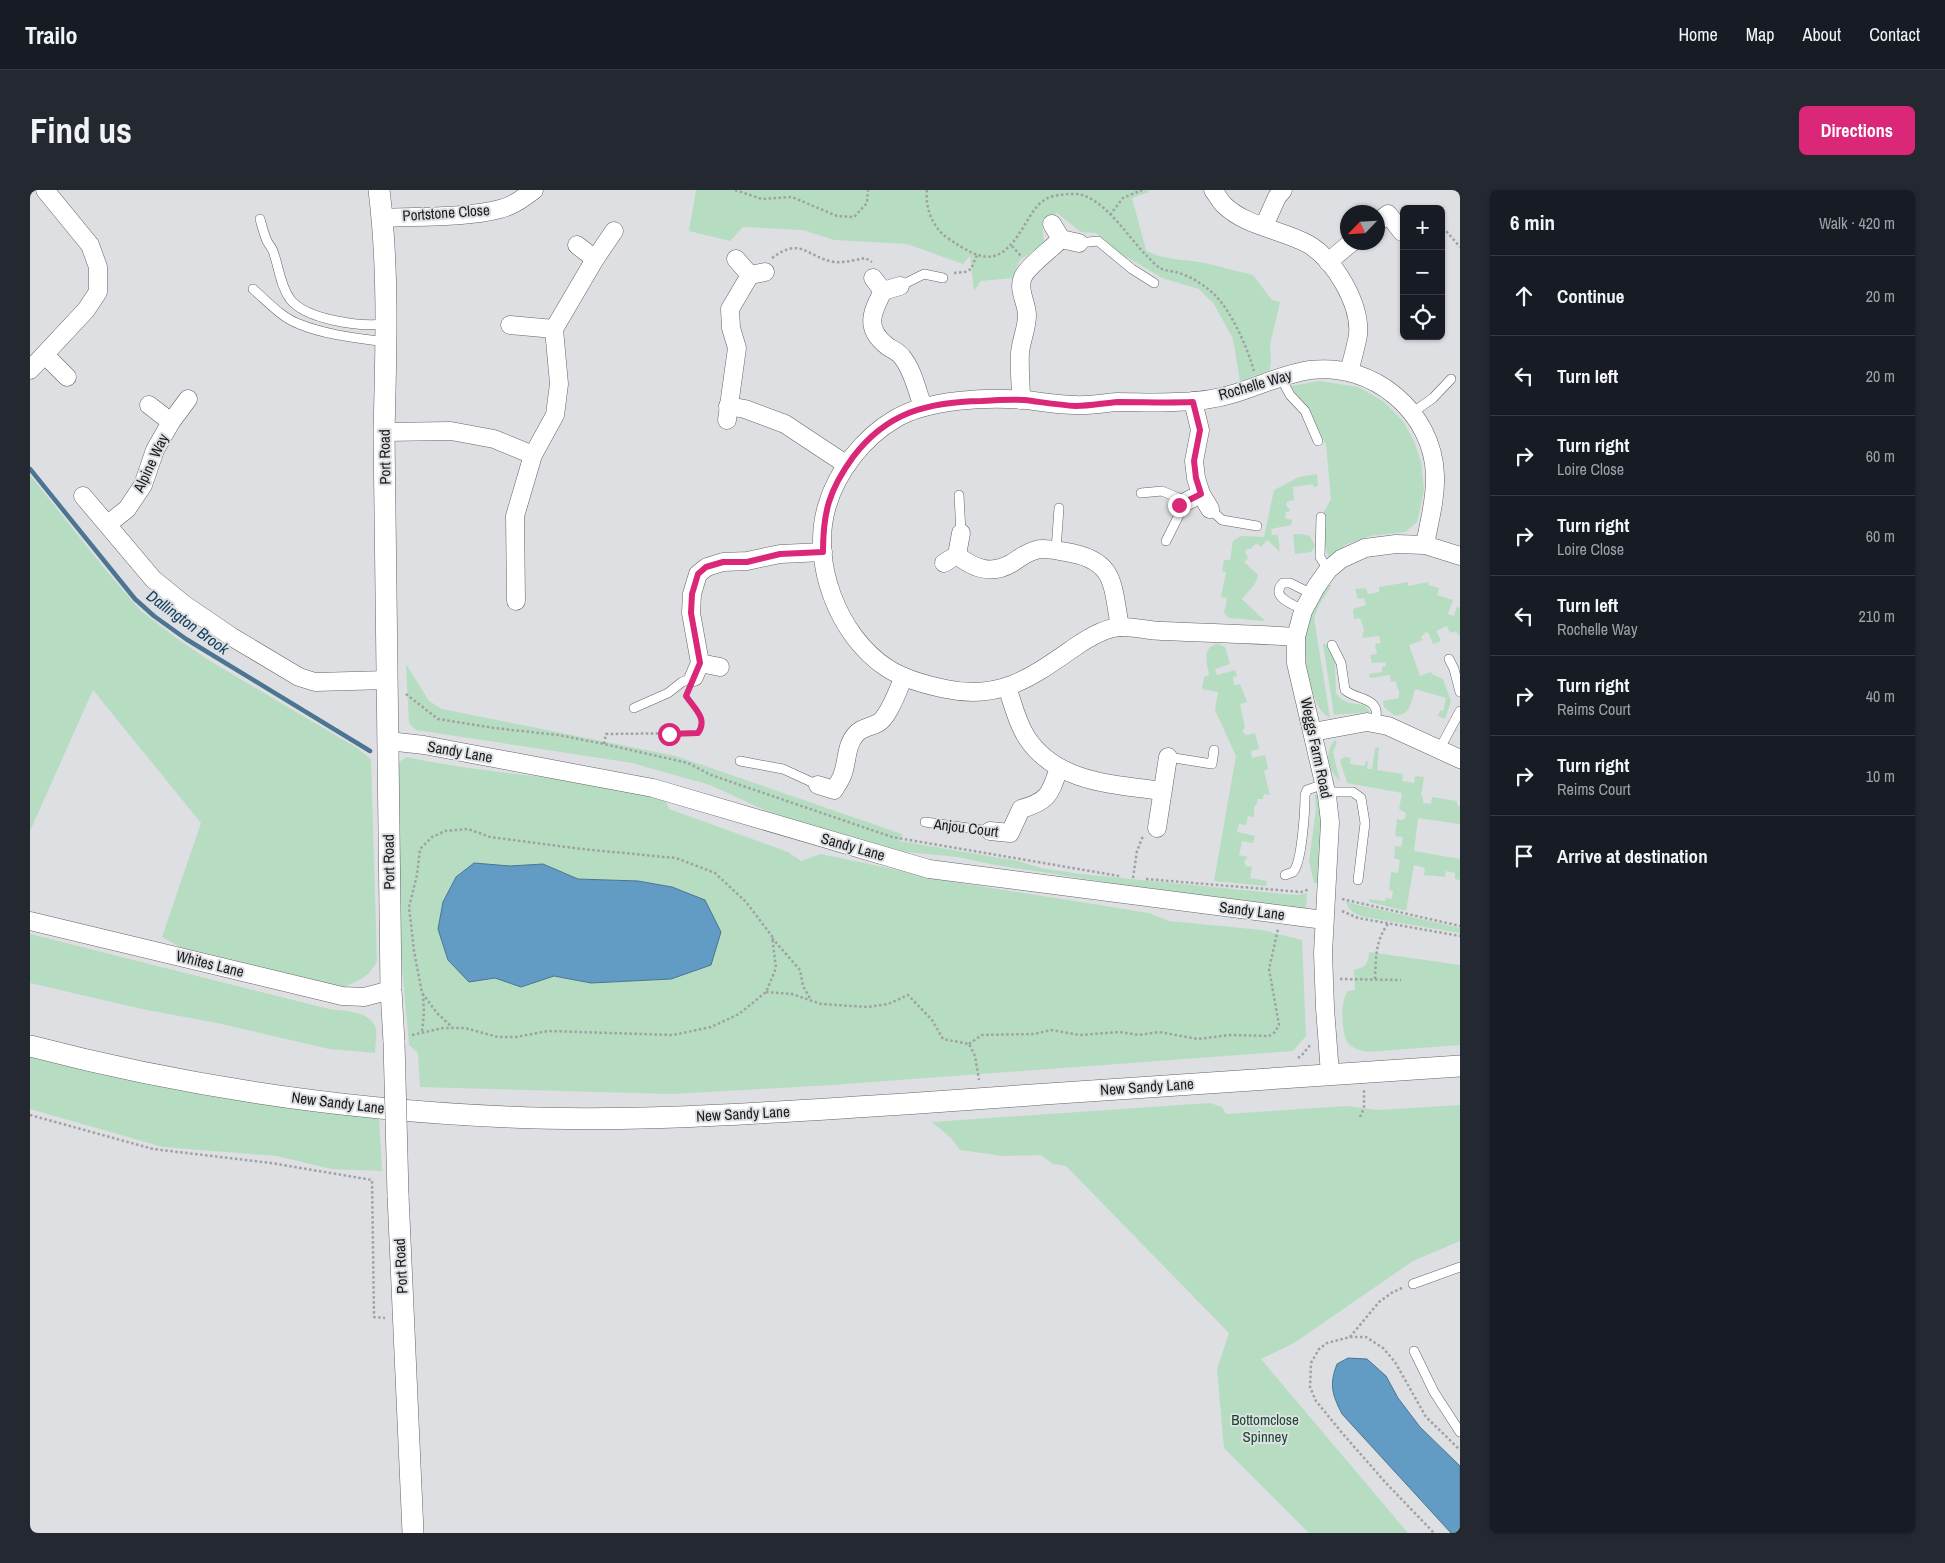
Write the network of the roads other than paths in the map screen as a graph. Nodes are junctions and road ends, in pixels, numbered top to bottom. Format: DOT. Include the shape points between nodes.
graph roads {
  1 [pos="45,190"];
  2 [pos="379,190"];
  3 [pos="1213,190"];
  4 [pos="1283,190"];
  5 [pos="527,192"];
  6 [pos="1385,216"];
  7 [pos="382,218"];
  8 [pos="260,219"];
  9 [pos="1264,226"];
  10 [pos="1400,229"];
  11 [pos="614,231"];
  12 [pos="1079,242"];
  13 [pos="577,245"];
  14 [pos="1342,250"];
  15 [pos="595,258"];
  16 [pos="736,259"];
  17 [pos="1328,262"];
  18 [pos="943,278"];
  19 [pos="1154,283"];
  20 [pos="900,286"];
  21 [pos="253,289"];
  22 [pos="510,325"];
  23 [pos="554,329"];
  24 [pos="386,333"];
  25 [pos="44,355"];
  26 [pos="30,370"];
  27 [pos="1349,372"];
  28 [pos="66,376"];
  29 [pos="1281,378"];
  30 [pos="1451,379"];
  31 [pos="188,399"];
  32 [pos="1021,400"];
  33 [pos="1193,402"];
  34 [pos="149,405"];
  35 [pos="923,407"];
  36 [pos="1412,413"];
  37 [pos="171,422"];
  38 [pos="384,432"];
  39 [pos="1318,442"];
  40 [pos="533,455"];
  41 [pos="847,465"];
  42 [pos="1141,493"];
  43 [pos="959,495"];
  44 [pos="83,496"];
  45 [pos="1189,500"];
  46 [pos="1059,508"];
  47 [pos="1210,509"];
  48 [pos="1321,517"];
  49 [pos="108,524"];
  50 [pos="1257,526"];
  51 [pos="961,533"];
  52 [pos="1166,540"];
  53 [pos="1425,545"];
  54 [pos="1056,550"];
  55 [pos="823,552"];
  56 [pos="1460,556"];
  57 [pos="1328,570"];
  58 [pos="1312,594"];
  59 [pos="516,601"];
  60 [pos="1304,610"];
  61 [pos="1120,627"];
  62 [pos="1296,637"];
  63 [pos="1332,645"];
  64 [pos="1449,659"];
  65 [pos="720,667"];
  66 [pos="697,670"];
  67 [pos="904,677"];
  68 [pos="396,686"];
  69 [pos="1007,687"];
  70 [pos="1460,692"];
  71 [pos="634,708"];
  72 [pos="1460,711"];
  73 [pos="1375,724"];
  74 [pos="1313,732"];
  75 [pos="388,745"];
  76 [pos="1214,750"];
  77 [pos="1439,750"];
  78 [pos="1168,757"];
  79 [pos="1460,759"];
  80 [pos="740,761"];
  81 [pos="1059,768"];
  82 [pos="818,785"];
  83 [pos="1325,788"];
  84 [pos="1162,791"];
  85 [pos="925,822"];
  86 [pos="1157,828"];
  87 [pos="990,831"];
  88 [pos="1284,875"];
  89 [pos="1358,880"];
  90 [pos="1324,920"];
  91 [pos="30,921"];
  92 [pos="391,990"];
  93 [pos="30,1046"];
  94 [pos="1460,1066"];
  95 [pos="1330,1074"];
  96 [pos="1460,1267"];
  97 [pos="1414,1284"];
  98 [pos="1414,1351"];
  99 [pos="1460,1432"];
  100 [pos="413,1533"];
  1 -- 25 [label="street" via="90,245 98,267 98,292 86,310"];
  2 -- 7 [label="street, Port Road"];
  3 -- 9 [label="street" via="1236,214"];
  4 -- 9 [label="street" via="1277,196"];
  5 -- 7 [label="street, Portstone Close" via="518,202 501,209"];
  6 -- 10 [label="street" via="1388,214"];
  7 -- 24 [label="street, Port Road"];
  8 -- 24 [label="lane" via="284,288 299,308 354,324 372,325"];
  9 -- 17 [label="street" via="1307,244"];
  11 -- 15 [label="street"];
  12 -- 19 [label="lane" via="1098,241"];
  12 -- 32 [label="street" via="1056,232 1022,279 1027,313 1020,352"];
  13 -- 15 [label="street"];
  14 -- 17 [label="street"];
  15 -- 23 [label="street"];
  16 -- 41 [label="street" via="757,273 730,309 736,348 727,413 745,409 785,424"];
  17 -- 27 [label="street" via="1350,294 1356,313 1358,333"];
  18 -- 20 [label="lane" via="924,274"];
  20 -- 35 [label="street" via="878,285 871,313 872,325 877,337 902,356"];
  21 -- 24 [label="lane" via="298,324 357,338"];
  22 -- 23 [label="street"];
  23 -- 40 [label="street" via="558,384 555,415"];
  24 -- 38 [label="street, Port Road"];
  25 -- 26 [label="street"];
  25 -- 28 [label="street"];
  27 -- 29 [label="street, Rochelle Way" via="1315,370"];
  27 -- 36 [label="street, Rochelle Way" via="1384,387"];
  29 -- 33 [label="street, Rochelle Way" via="1235,394"];
  29 -- 39 [label="lane" via="1290,395 1305,411"];
  30 -- 36 [label="lane"];
  31 -- 37 [label="street, Alpine Way"];
  32 -- 33 [label="street, Rochelle Way" via="1078,406 1115,402"];
  32 -- 35 [label="street, Rochelle Way" via="953,402"];
  33 -- 45 [label="street" via="1200,430 1194,461 1196,478"];
  34 -- 37 [label="street, Alpine Way"];
  35 -- 41 [label="street, Rochelle Way" via="904,414 873,434"];
  36 -- 53 [label="street, Rochelle Way" via="1427,436 1435,474"];
  37 -- 49 [label="street, Alpine Way" via="155,450 144,485 127,509"];
  38 -- 40 [label="street" via="452,431 494,439"];
  38 -- 68 [label="street, Port Road"];
  40 -- 59 [label="street" via="514,516"];
  41 -- 55 [label="street, Rochelle Way" via="827,507"];
  42 -- 45 [label="lane" via="1162,491"];
  43 -- 51 [label="lane"];
  44 -- 49 [label="street"];
  45 -- 47 [label="street"];
  45 -- 52 [label="lane"];
  46 -- 54 [label="lane"];
  47 -- 50 [label="lane" via="1222,520"];
  48 -- 57 [label="lane" via="1320,557"];
  49 -- 68 [label="street" via="153,579 232,637 299,678 315,682"];
  51 -- 54 [label="street" via="950,559 991,570 1036,550"];
  53 -- 56 [label="street, Weggs Farm Road"];
  53 -- 57 [label="street, Weggs Farm Road" via="1366,548 1341,559"];
  54 -- 61 [label="street" via="1096,560 1104,569 1111,581"];
  55 -- 66 [label="street" via="723,562 706,567 698,574 691,613"];
  55 -- 67 [label="street, Rochelle Way" via="835,605 848,628 885,667"];
  57 -- 58 [label="street, Weggs Farm Road"];
  58 -- 60 [label="street, Weggs Farm Road"];
  58 -- 60 [label="lane" via="1290,583 1280,586 1280,596 1285,602"];
  60 -- 62 [label="street, Weggs Farm Road"];
  61 -- 62 [label="street, Rochelle Way"];
  61 -- 69 [label="street, Rochelle Way" via="1089,638 1044,670"];
  62 -- 74 [label="street, Weggs Farm Road" via="1296,663"];
  63 -- 73 [label="lane" via="1341,663 1345,690 1370,701 1376,715"];
  64 -- 70 [label="lane"];
  65 -- 66 [label="street"];
  66 -- 71 [label="lane" via="668,692"];
  67 -- 69 [label="street, Rochelle Way" via="965,693"];
  67 -- 82 [label="street" via="885,718 857,732 834,790"];
  68 -- 75 [label="street, Port Road"];
  69 -- 81 [label="street" via="1026,736 1047,761"];
  72 -- 77 [label="lane"];
  73 -- 74 [label="street" via="1367,722"];
  73 -- 77 [label="street" via="1388,726"];
  74 -- 83 [label="street, Weggs Farm Road"];
  75 -- 90 [label="street, Sandy Lane" via="424,745 653,788 929,869"];
  75 -- 92 [label="street, Port Road"];
  76 -- 78 [label="lane" via="1212,764"];
  77 -- 79 [label="street"];
  78 -- 84 [label="street"];
  80 -- 82 [label="lane" via="783,770"];
  81 -- 84 [label="street" via="1097,782"];
  81 -- 87 [label="street, Anjou Court" via="1051,790 1039,804 1021,809 1010,833"];
  83 -- 88 [label="lane" via="1307,790 1298,864 1293,872"];
  83 -- 89 [label="lane" via="1354,792 1361,798 1365,823"];
  83 -- 90 [label="street, Weggs Farm Road" via="1333,895"];
  84 -- 86 [label="street"];
  85 -- 87 [label="lane, Anjou Court"];
  90 -- 95 [label="street, Weggs Farm Road" via="1323,977"];
  91 -- 92 [label="street, Whites Lane" via="342,996 364,997"];
  92 -- 100 [label="street, Port Road, bridge"];
  93 -- 95 [label="street, New Sandy Lane" via="143,1073 272,1095 422,1112 571,1119 742,1114"];
  94 -- 95 [label="street, New Sandy Lane"];
  96 -- 97 [label="lane"];
  98 -- 99 [label="lane" via="1434,1392"];
}
